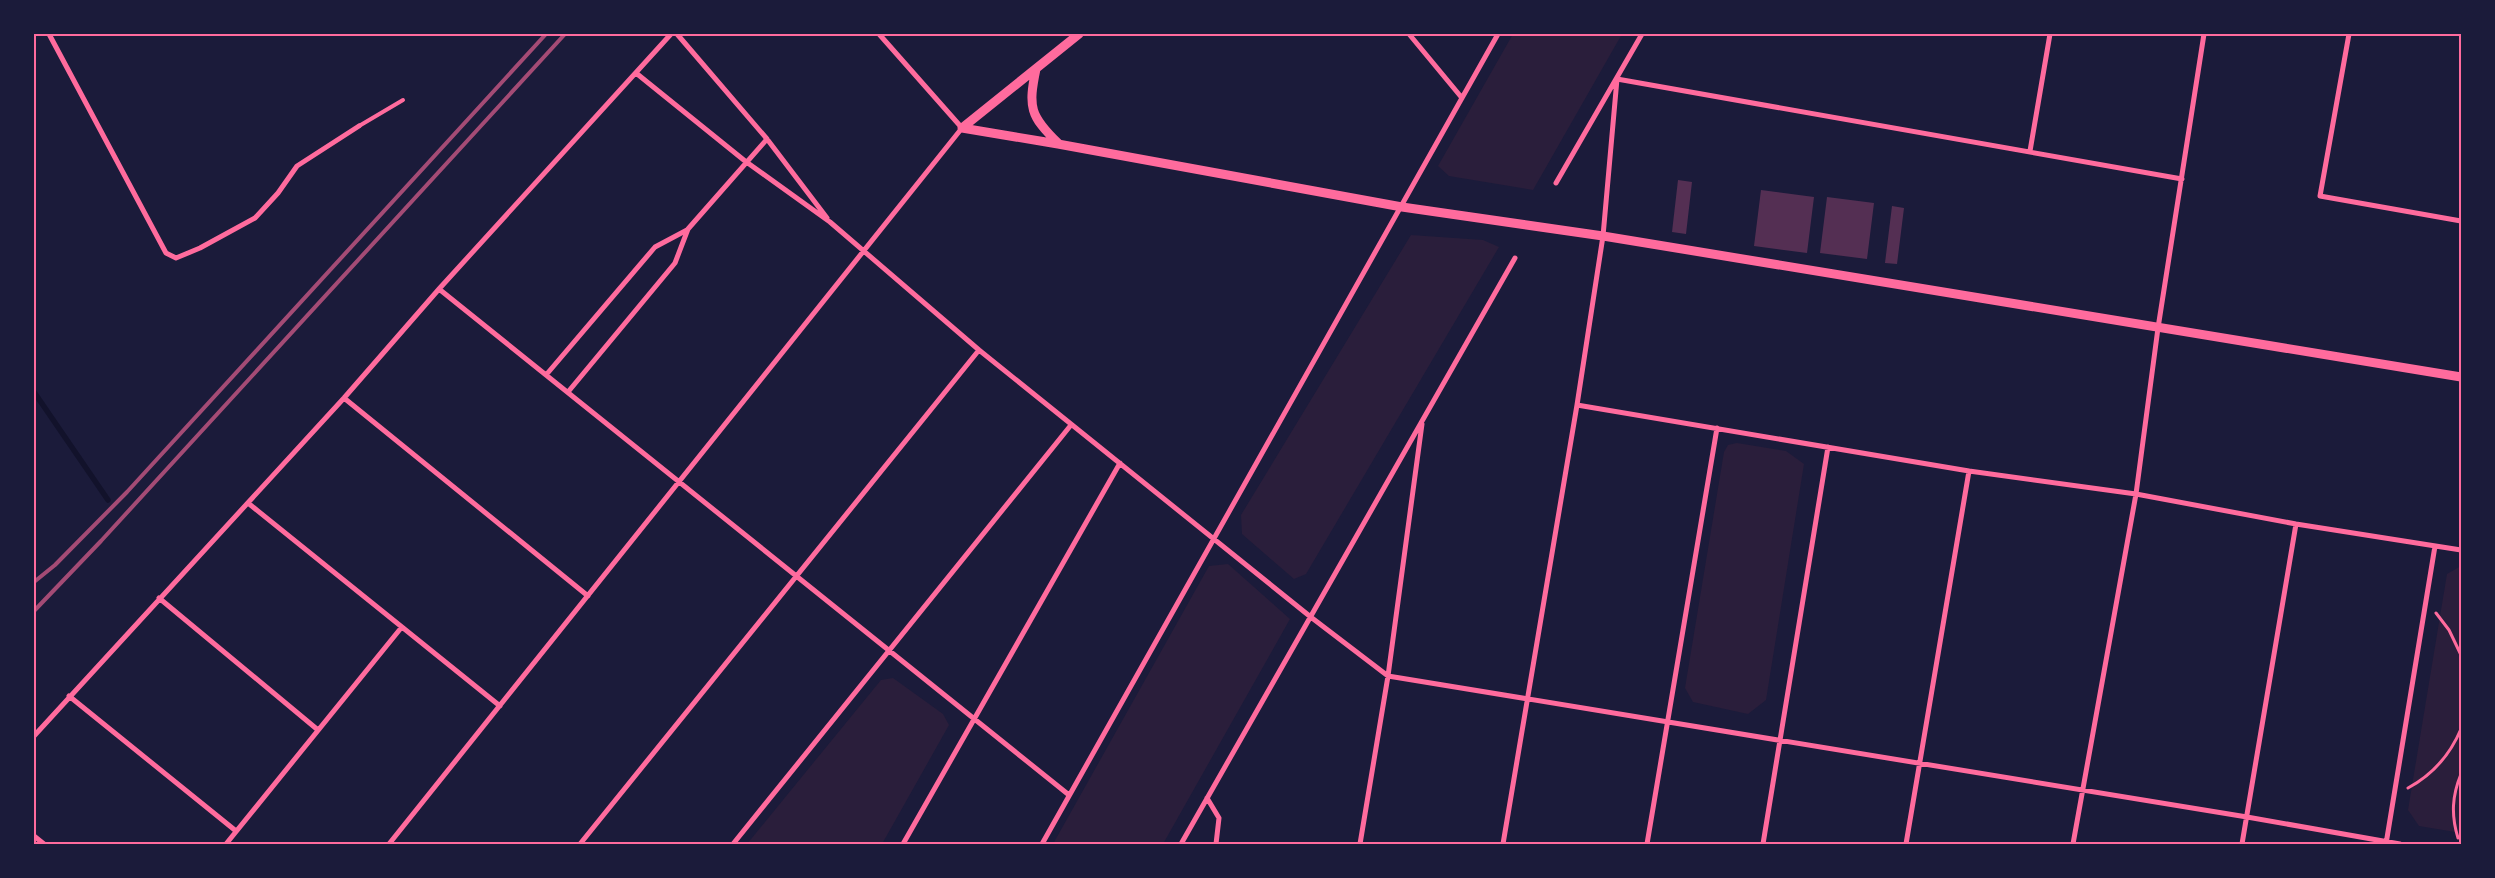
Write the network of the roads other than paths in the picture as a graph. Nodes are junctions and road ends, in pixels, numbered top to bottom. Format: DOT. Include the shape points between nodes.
graph roads {
  1 [pos="49,34"];
  2 [pos="671,34"];
  3 [pos="677,34"];
  4 [pos="879,34"];
  5 [pos="1079,34"];
  6 [pos="1409,34"];
  7 [pos="1498,34"];
  8 [pos="1642,34"];
  9 [pos="2050,34"];
  10 [pos="2204,34"];
  11 [pos="2349,34"];
  12 [pos="1036,69"];
  13 [pos="636,73"];
  14 [pos="1617,79"];
  15 [pos="1462,98"];
  16 [pos="403,100"];
  17 [pos="359,126"];
  18 [pos="962,128"];
  19 [pos="767,139"];
  20 [pos="1058,144"];
  21 [pos="2030,151"];
  22 [pos="745,161"];
  23 [pos="2182,179"];
  24 [pos="1556,183"];
  25 [pos="1402,207"];
  26 [pos="2461,221"];
  27 [pos="830,222"];
  28 [pos="688,229"];
  29 [pos="1603,236"];
  30 [pos="863,252"];
  31 [pos="1515,258"];
  32 [pos="439,289"];
  33 [pos="2158,328"];
  34 [pos="979,350"];
  35 [pos="546,375"];
  36 [pos="2461,377"];
  37 [pos="568,392"];
  38 [pos="344,398"];
  39 [pos="1577,405"];
  40 [pos="1422,420"];
  41 [pos="1072,425"];
  42 [pos="1716,428"];
  43 [pos="1828,447"];
  44 [pos="1120,463"];
  45 [pos="1968,471"];
  46 [pos="679,481"];
  47 [pos="2136,494"];
  48 [pos="248,503"];
  49 [pos="2296,524"];
  50 [pos="1214,539"];
  51 [pos="2435,546"];
  52 [pos="2461,550"];
  53 [pos="797,576"];
  54 [pos="588,596"];
  55 [pos="159,598"];
  56 [pos="1312,618"];
  57 [pos="401,628"];
  58 [pos="888,649"];
  59 [pos="1388,676"];
  60 [pos="69,696"];
  61 [pos="1527,700"];
  62 [pos="500,706"];
  63 [pos="974,718"];
  64 [pos="1667,723"];
  65 [pos="318,730"];
  66 [pos="34,736"];
  67 [pos="1780,740"];
  68 [pos="1919,764"];
  69 [pos="2082,791"];
  70 [pos="1069,795"];
  71 [pos="1207,798"];
  72 [pos="2247,817"];
  73 [pos="236,832"];
  74 [pos="34,836"];
  75 [pos="2386,843"];
  76 [pos="44,844"];
  77 [pos="226,844"];
  78 [pos="389,844"];
  79 [pos="580,844"];
  80 [pos="733,844"];
  81 [pos="903,844"];
  82 [pos="1042,844"];
  83 [pos="1181,844"];
  84 [pos="1216,844"];
  85 [pos="1360,844"];
  86 [pos="1503,844"];
  87 [pos="1647,844"];
  88 [pos="1763,844"];
  89 [pos="1906,844"];
  90 [pos="2073,844"];
  91 [pos="2242,844"];
  92 [pos="2400,844"];
  1 -- 17 [label="street" via="166,253 176,258 255,218 297,166"];
  2 -- 13 [label="street"];
  3 -- 19 [label="street"];
  4 -- 18 [label="street"];
  5 -- 12 [label="street"];
  6 -- 15 [label="street"];
  7 -- 15 [label="street"];
  8 -- 14 [label="street"];
  9 -- 21 [label="street"];
  10 -- 23 [label="street"];
  11 -- 26 [label="street" via="2320,196"];
  12 -- 18 [label="street"];
  12 -- 20 [label="street" via="1031,92 1032,109 1038,124"];
  13 -- 22 [label="street"];
  13 -- 32 [label="street"];
  14 -- 21 [label="street"];
  14 -- 24 [label="street"];
  14 -- 29 [label="street"];
  15 -- 25 [label="street"];
  16 -- 17 [label="lane"];
  18 -- 20 [label="street"];
  18 -- 30 [label="street"];
  19 -- 22 [label="street"];
  19 -- 27 [label="street"];
  20 -- 25 [label="street"];
  21 -- 23 [label="street"];
  22 -- 27 [label="street"];
  22 -- 28 [label="street"];
  23 -- 33 [label="street"];
  25 -- 29 [label="street"];
  25 -- 50 [label="street"];
  27 -- 30 [label="street"];
  28 -- 35 [label="street" via="654,247"];
  28 -- 37 [label="street" via="675,264"];
  29 -- 33 [label="street"];
  29 -- 39 [label="street"];
  30 -- 34 [label="street"];
  30 -- 46 [label="street"];
  31 -- 40 [label="street"];
  32 -- 35 [label="street"];
  32 -- 38 [label="street"];
  33 -- 36 [label="street"];
  33 -- 47 [label="street"];
  34 -- 41 [label="street"];
  34 -- 53 [label="street"];
  35 -- 37 [label="street"];
  37 -- 46 [label="street"];
  38 -- 48 [label="street"];
  38 -- 54 [label="street"];
  39 -- 42 [label="street"];
  39 -- 61 [label="street"];
  40 -- 56 [label="street"];
  40 -- 59 [label="street"];
  41 -- 44 [label="street"];
  41 -- 58 [label="street"];
  42 -- 43 [label="street"];
  42 -- 64 [label="street"];
  43 -- 45 [label="street"];
  43 -- 67 [label="street"];
  44 -- 50 [label="street"];
  44 -- 63 [label="street"];
  45 -- 47 [label="street"];
  45 -- 68 [label="street"];
  46 -- 53 [label="street"];
  46 -- 54 [label="street"];
  47 -- 49 [label="street"];
  47 -- 69 [label="street"];
  48 -- 55 [label="street"];
  48 -- 57 [label="street"];
  49 -- 51 [label="street"];
  49 -- 72 [label="street"];
  50 -- 56 [label="street"];
  50 -- 70 [label="street"];
  51 -- 52 [label="street"];
  51 -- 75 [label="street"];
  53 -- 58 [label="street"];
  53 -- 79 [label="street"];
  54 -- 62 [label="street"];
  55 -- 60 [label="street"];
  55 -- 65 [label="street"];
  56 -- 59 [label="street"];
  56 -- 71 [label="street"];
  57 -- 62 [label="street"];
  57 -- 65 [label="street"];
  58 -- 63 [label="street"];
  58 -- 80 [label="street"];
  59 -- 61 [label="street"];
  59 -- 85 [label="street"];
  60 -- 66 [label="street"];
  60 -- 73 [label="street"];
  61 -- 64 [label="street"];
  61 -- 86 [label="street"];
  62 -- 78 [label="street"];
  63 -- 70 [label="street"];
  63 -- 81 [label="street"];
  64 -- 67 [label="street"];
  64 -- 87 [label="street"];
  65 -- 73 [label="street"];
  67 -- 68 [label="street"];
  67 -- 88 [label="street"];
  68 -- 69 [label="street"];
  68 -- 89 [label="street"];
  69 -- 72 [label="street"];
  69 -- 90 [label="street"];
  70 -- 82 [label="street"];
  71 -- 83 [label="street"];
  71 -- 84 [label="street" via="1219,818"];
  72 -- 75 [label="street"];
  72 -- 91 [label="street"];
  73 -- 77 [label="street"];
  74 -- 76 [label="street"];
  75 -- 92 [label="street"];
}
